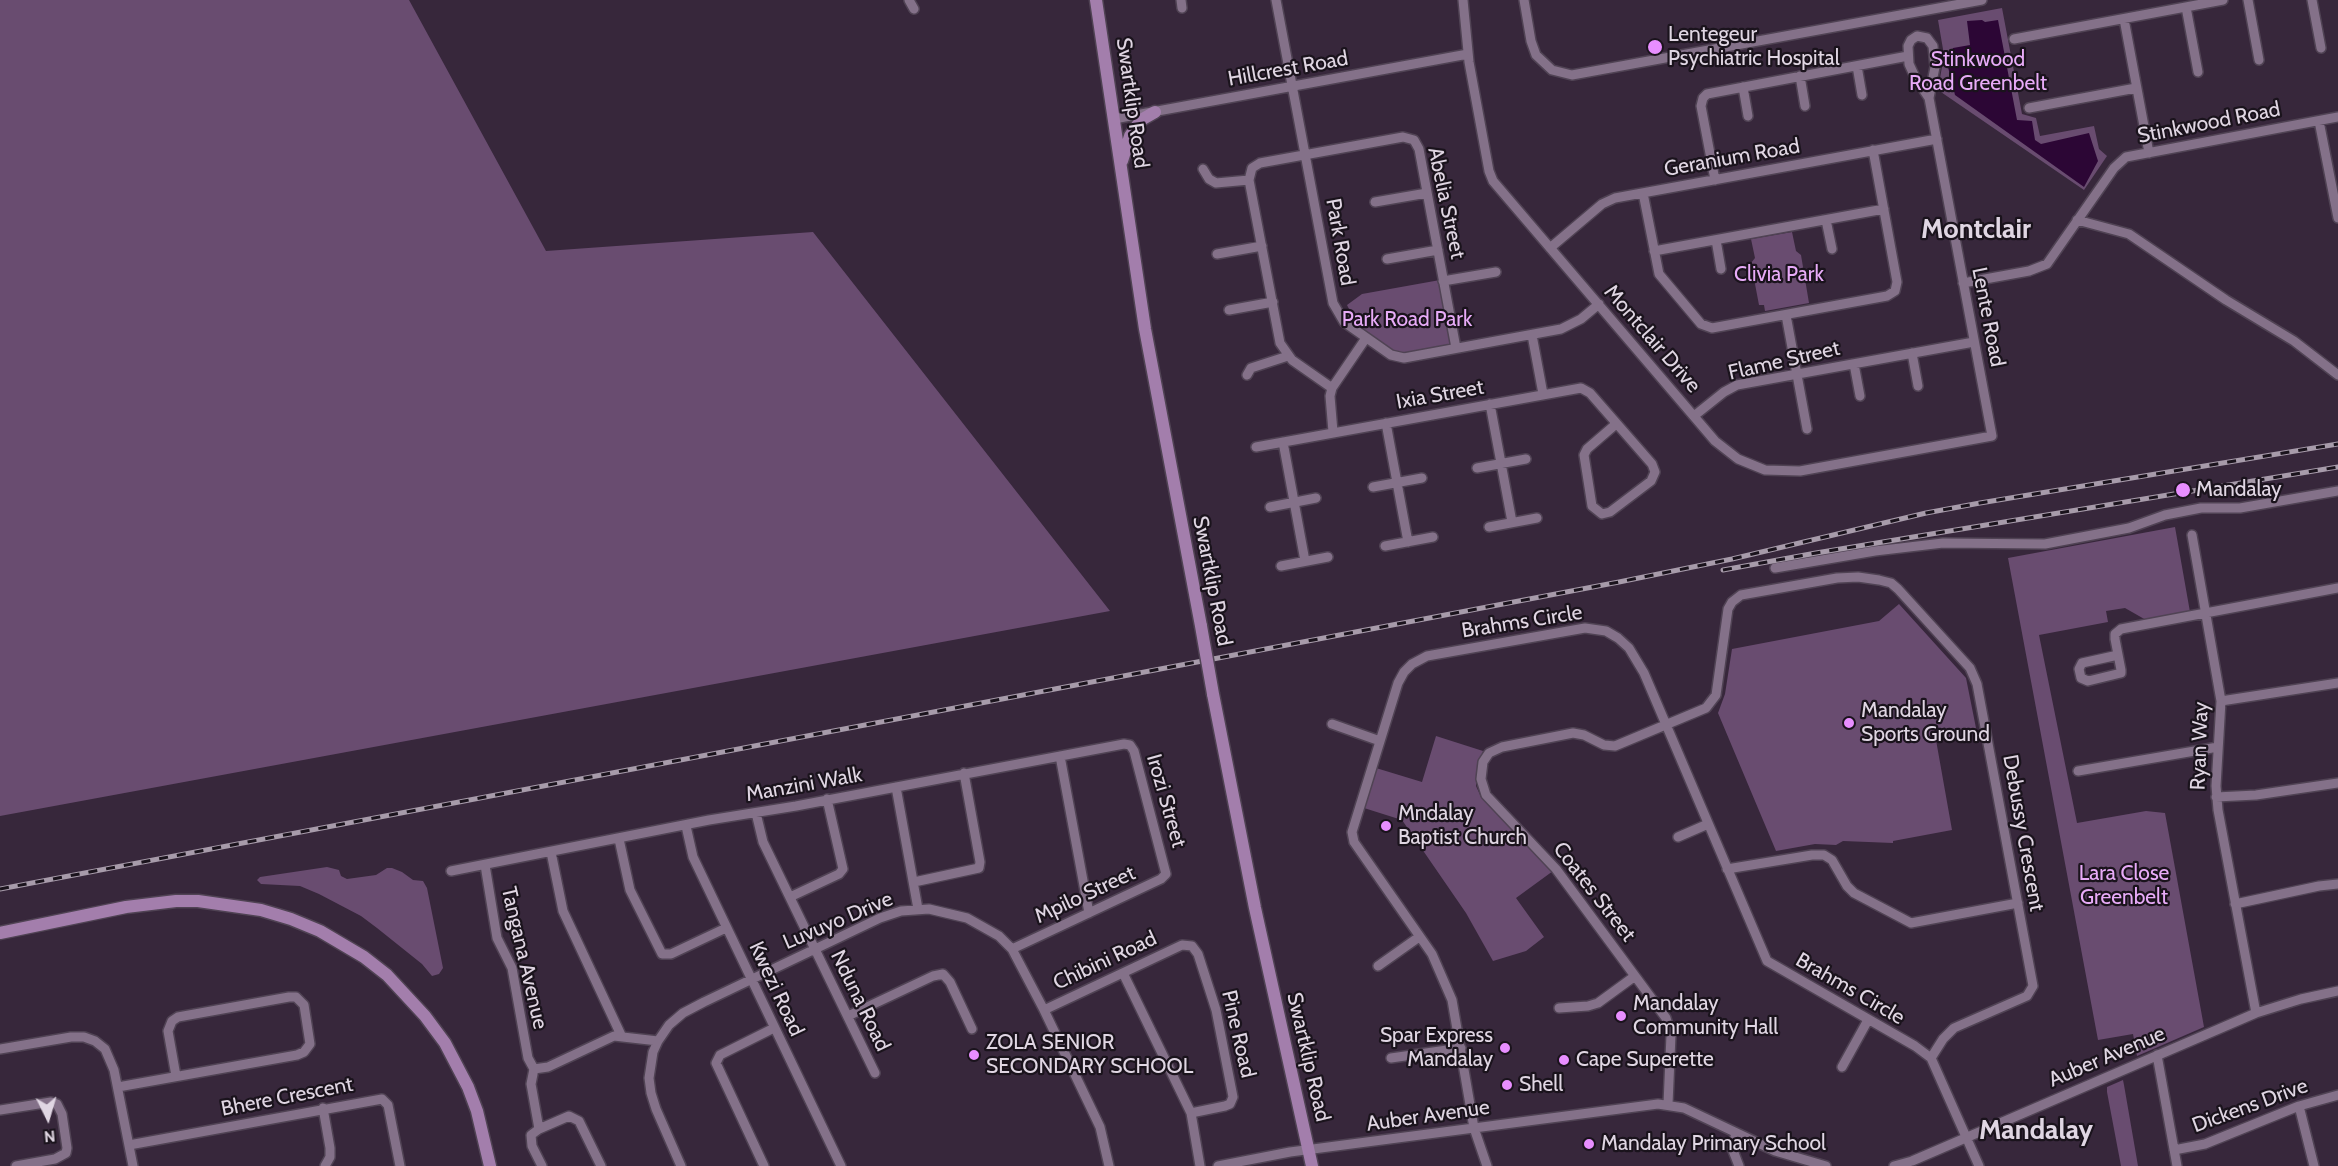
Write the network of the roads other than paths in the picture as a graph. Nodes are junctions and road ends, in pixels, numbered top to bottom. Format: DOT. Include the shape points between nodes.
graph roads {
  1 [pos="1096,0"];
  2 [pos="1276,0"];
  3 [pos="1463,0"];
  4 [pos="1524,0"];
  5 [pos="1982,0"];
  6 [pos="2223,0"];
  7 [pos="2248,0"];
  8 [pos="2312,0"];
  9 [pos="2186,7"];
  10 [pos="2124,19"];
  11 [pos="2014,39"];
  12 [pos="2321,48"];
  13 [pos="1468,54"];
  14 [pos="1908,56"];
  15 [pos="2259,60"];
  16 [pos="1857,66"];
  17 [pos="2198,72"];
  18 [pos="1800,76"];
  19 [pos="1293,86"];
  20 [pos="1743,87"];
  21 [pos="2136,88"];
  22 [pos="1862,95"];
  23 [pos="1929,98"];
  24 [pos="1805,106"];
  25 [pos="2029,108"];
  26 [pos="1155,111"];
  27 [pos="1748,116"];
  28 [pos="2338,117"];
  29 [pos="1114,119"];
  30 [pos="2319,121"];
  31 [pos="1936,139"];
  32 [pos="1873,150"];
  33 [pos="2149,153"];
  34 [pos="1305,154"];
  35 [pos="1121,165"];
  36 [pos="1203,169"];
  37 [pos="1249,180"];
  38 [pos="1715,180"];
  39 [pos="2335,186"];
  40 [pos="1427,193"];
  41 [pos="1643,193"];
  42 [pos="1375,202"];
  43 [pos="1884,209"];
  44 [pos="2338,218"];
  45 [pos="1826,220"];
  46 [pos="2077,220"];
  47 [pos="1716,240"];
  48 [pos="1262,246"];
  49 [pos="1550,248"];
  50 [pos="1832,249"];
  51 [pos="1438,250"];
  52 [pos="1654,251"];
  53 [pos="1217,254"];
  54 [pos="1387,259"];
  55 [pos="1721,269"];
  56 [pos="1496,272"];
  57 [pos="1443,281"];
  58 [pos="1964,283"];
  59 [pos="1272,302"];
  60 [pos="1599,304"];
  61 [pos="1229,310"];
  62 [pos="1786,315"];
  63 [pos="1532,334"];
  64 [pos="1366,338"];
  65 [pos="1974,342"];
  66 [pos="1456,348"];
  67 [pos="1912,353"];
  68 [pos="1288,356"];
  69 [pos="1854,364"];
  70 [pos="1797,374"];
  71 [pos="1247,375"];
  72 [pos="2338,375"];
  73 [pos="1918,386"];
  74 [pos="1332,387"];
  75 [pos="1543,394"];
  76 [pos="1860,396"];
  77 [pos="1490,404"];
  78 [pos="1695,416"];
  79 [pos="1386,423"];
  80 [pos="1616,424"];
  81 [pos="1807,429"];
  82 [pos="1334,432"];
  83 [pos="1992,436"];
  84 [pos="1283,442"];
  85 [pos="1256,447"];
  86 [pos="1526,459"];
  87 [pos="1501,464"];
  88 [pos="1477,468"];
  89 [pos="1422,478"];
  90 [pos="1397,483"];
  91 [pos="1372,487"];
  92 [pos="2338,491"];
  93 [pos="1316,498"];
  94 [pos="1294,502"];
  95 [pos="1270,507"];
  96 [pos="1537,518"];
  97 [pos="1512,522"];
  98 [pos="1489,526"];
  99 [pos="2192,535"];
  100 [pos="1433,537"];
  101 [pos="1408,542"];
  102 [pos="1385,546"];
  103 [pos="1329,557"];
  104 [pos="1305,561"];
  105 [pos="1281,566"];
  106 [pos="1775,568"];
  107 [pos="2338,588"];
  108 [pos="2206,612"];
  109 [pos="2118,655"];
  110 [pos="2338,684"];
  111 [pos="2221,700"];
  112 [pos="1332,724"];
  113 [pos="1666,725"];
  114 [pos="1380,741"];
  115 [pos="1130,746"];
  116 [pos="2218,747"];
  117 [pos="1060,756"];
  118 [pos="2078,771"];
  119 [pos="964,773"];
  120 [pos="2338,783"];
  121 [pos="896,787"];
  122 [pos="2216,797"];
  123 [pos="827,799"];
  124 [pos="756,813"];
  125 [pos="1708,824"];
  126 [pos="686,826"];
  127 [pos="1678,837"];
  128 [pos="619,839"];
  129 [pos="551,852"];
  130 [pos="485,865"];
  131 [pos="1166,868"];
  132 [pos="1727,869"];
  133 [pos="451,871"];
  134 [pos="914,882"];
  135 [pos="2338,885"];
  136 [pos="790,897"];
  137 [pos="2018,903"];
  138 [pos="2235,904"];
  139 [pos="918,909"];
  140 [pos="1089,913"];
  141 [pos="726,928"];
  142 [pos="0,933"];
  143 [pos="1419,937"];
  144 [pos="1182,945"];
  145 [pos="814,949"];
  146 [pos="1012,949"];
  147 [pos="1378,966"];
  148 [pos="1123,973"];
  149 [pos="1635,976"];
  150 [pos="752,979"];
  151 [pos="2338,991"];
  152 [pos="1559,1008"];
  153 [pos="1044,1010"];
  154 [pos="2256,1013"];
  155 [pos="848,1016"];
  156 [pos="1868,1020"];
  157 [pos="774,1029"];
  158 [pos="972,1029"];
  159 [pos="621,1035"];
  160 [pos="657,1041"];
  161 [pos="0,1048"];
  162 [pos="1461,1048"];
  163 [pos="2157,1055"];
  164 [pos="1391,1058"];
  165 [pos="1931,1058"];
  166 [pos="1842,1067"];
  167 [pos="534,1069"];
  168 [pos="875,1073"];
  169 [pos="176,1076"];
  170 [pos="118,1087"];
  171 [pos="2338,1095"];
  172 [pos="1668,1104"];
  173 [pos="2299,1106"];
  174 [pos="323,1108"];
  175 [pos="0,1110"];
  176 [pos="1191,1113"];
  177 [pos="1474,1128"];
  178 [pos="539,1129"];
  179 [pos="1736,1133"];
  180 [pos="1967,1138"];
  181 [pos="129,1145"];
  182 [pos="1309,1150"];
  183 [pos="2174,1150"];
  184 [pos="16,1166"];
  185 [pos="133,1166"];
  186 [pos="325,1166"];
  187 [pos="400,1166"];
  188 [pos="490,1166"];
  189 [pos="542,1166"];
  190 [pos="601,1166"];
  191 [pos="681,1166"];
  192 [pos="764,1166"];
  193 [pos="841,1166"];
  194 [pos="1109,1166"];
  195 [pos="1200,1166"];
  196 [pos="1218,1166"];
  197 [pos="1312,1166"];
  198 [pos="1487,1166"];
  199 [pos="1739,1166"];
  200 [pos="1822,1166"];
  201 [pos="1894,1166"];
  202 [pos="1979,1166"];
  203 [pos="2177,1166"];
  204 [pos="2314,1166"];
  1 -- 29 [label="main road, Swartklip Road"];
  2 -- 19 [label="street, Park Road"];
  3 -- 13 [label="street, Montclair Drive"];
  4 -- 5 [label="street" via="1536,55 1552,70 1572,75"];
  6 -- 9 [label="street"];
  7 -- 15 [label="street"];
  8 -- 12 [label="street"];
  9 -- 10 [label="street"];
  9 -- 17 [label="street"];
  10 -- 11 [label="street"];
  10 -- 21 [label="street"];
  13 -- 19 [label="street, Hillcrest Road"];
  13 -- 49 [label="street, Montclair Drive" via="1491,176"];
  14 -- 16 [label="street"];
  14 -- 23 [label="street, Lente Road" via="1915,77"];
  14 -- 23 [label="street, Lente Road" via="1908,46 1914,38 1924,36 1932,43 1935,67"];
  16 -- 18 [label="street"];
  16 -- 22 [label="street"];
  18 -- 20 [label="street"];
  18 -- 24 [label="street"];
  19 -- 26 [label="street, Hillcrest Road"];
  19 -- 34 [label="street, Park Road"];
  20 -- 27 [label="street"];
  20 -- 38 [label="street" via="1707,94 1701,102"];
  21 -- 25 [label="street"];
  21 -- 33 [label="street"];
  23 -- 31 [label="street, Lente Road"];
  26 -- 29 [label="street, Hillcrest Road"];
  26 -- 35 [label="main road" via="1141,120 1130,136"];
  28 -- 30 [label="street, Stinkwood Road"];
  29 -- 35 [label="main road, Swartklip Road"];
  30 -- 33 [label="street, Stinkwood Road"];
  30 -- 39 [label="street"];
  31 -- 32 [label="street, Geranium Road"];
  31 -- 58 [label="street, Lente Road"];
  32 -- 38 [label="street, Geranium Road"];
  32 -- 43 [label="street"];
  33 -- 46 [label="street, Stinkwood Road" via="2119,162"];
  34 -- 37 [label="street, Abelia Street" via="1260,163 1252,168"];
  34 -- 40 [label="street, Abelia Street" via="1407,137 1418,146"];
  34 -- 64 [label="street, Park Road" via="1333,303 1344,322"];
  35 -- 182 [label="main road, Swartklip Road, bridge" via="1145,329 1213,694 1257,919"];
  36 -- 37 [label="street" via="1216,183"];
  37 -- 48 [label="street"];
  38 -- 41 [label="street, Geranium Road"];
  39 -- 44 [label="street"];
  40 -- 42 [label="street"];
  40 -- 51 [label="street, Abelia Street"];
  41 -- 49 [label="street, Geranium Road" via="1606,201"];
  41 -- 52 [label="street"];
  43 -- 45 [label="street"];
  43 -- 62 [label="street" via="1897,282 1893,293"];
  45 -- 47 [label="street"];
  45 -- 50 [label="street"];
  46 -- 58 [label="street, Stinkwood Road" via="2047,264"];
  46 -- 72 [label="street" via="2129,234 2295,341"];
  47 -- 52 [label="street"];
  47 -- 55 [label="street"];
  48 -- 53 [label="street"];
  48 -- 59 [label="street"];
  49 -- 60 [label="street, Montclair Drive"];
  51 -- 54 [label="street"];
  51 -- 57 [label="street, Abelia Street"];
  52 -- 62 [label="street" via="1660,276 1706,327"];
  56 -- 57 [label="street"];
  57 -- 66 [label="street, Abelia Street"];
  58 -- 65 [label="street, Lente Road"];
  59 -- 61 [label="street"];
  59 -- 68 [label="street" via="1280,343"];
  60 -- 63 [label="street, Park Road" via="1571,325"];
  60 -- 78 [label="street, Montclair Drive"];
  62 -- 70 [label="street"];
  63 -- 66 [label="street, Park Road"];
  63 -- 75 [label="street"];
  64 -- 66 [label="street, Park Road" via="1399,358"];
  64 -- 74 [label="street"];
  65 -- 67 [label="street, Flame Street"];
  65 -- 83 [label="street, Lente Road"];
  67 -- 69 [label="street, Flame Street"];
  67 -- 73 [label="street"];
  68 -- 71 [label="street" via="1251,368"];
  68 -- 74 [label="street"];
  69 -- 70 [label="street, Flame Street"];
  69 -- 76 [label="street, Flame Street"];
  70 -- 78 [label="street, Flame Street" via="1733,387"];
  70 -- 81 [label="street"];
  74 -- 82 [label="street"];
  75 -- 77 [label="street, Ixia Street"];
  75 -- 80 [label="street, Ixia Street" via="1586,390"];
  77 -- 79 [label="street, Ixia Street"];
  77 -- 87 [label="street"];
  78 -- 83 [label="street, Montclair Drive" via="1730,453 1756,467 1777,472"];
  79 -- 82 [label="street, Ixia Street"];
  79 -- 90 [label="street"];
  80 -- 80 [label="street, Ixia Street" via="1584,455 1592,506 1602,514 1610,512 1655,475 1652,464"];
  82 -- 84 [label="street, Ixia Street"];
  84 -- 85 [label="street, Ixia Street"];
  84 -- 94 [label="street"];
  86 -- 87 [label="street"];
  87 -- 88 [label="street"];
  87 -- 97 [label="street"];
  89 -- 90 [label="street"];
  90 -- 91 [label="street"];
  90 -- 101 [label="street"];
  92 -- 106 [label="street" via="2240,508 2194,509 2129,528 2045,544 1943,543"];
  93 -- 94 [label="street"];
  94 -- 95 [label="street"];
  94 -- 104 [label="street"];
  96 -- 97 [label="street"];
  97 -- 98 [label="street"];
  99 -- 108 [label="street, Ryan Way"];
  100 -- 101 [label="street"];
  101 -- 102 [label="street"];
  103 -- 104 [label="street"];
  104 -- 105 [label="street"];
  107 -- 108 [label="street"];
  108 -- 109 [label="street" via="2121,628 2115,634"];
  108 -- 111 [label="street, Ryan Way"];
  109 -- 109 [label="street" via="2119,675 2088,681 2081,678 2082,663"];
  110 -- 111 [label="street"];
  111 -- 116 [label="street, Ryan Way"];
  112 -- 114 [label="street"];
  113 -- 114 [label="street, Brahms Circle" via="1629,648 1606,631 1578,628 1417,660 1400,678"];
  113 -- 125 [label="street, Brahms Circle"];
  113 -- 137 [label="street, Debussy Crescent" via="1706,708 1715,698 1728,609 1737,598 1851,576 1891,584 1974,675"];
  113 -- 149 [label="street, Coates Street" via="1615,746 1573,733 1502,747 1485,757 1482,767 1486,795 1556,869"];
  114 -- 143 [label="street, Brahms Circle" via="1352,839"];
  115 -- 117 [label="street, Manzini Walk"];
  115 -- 131 [label="street, Irozi Street"];
  116 -- 118 [label="street"];
  116 -- 122 [label="street, Ryan Way"];
  117 -- 119 [label="street, Manzini Walk"];
  117 -- 140 [label="street"];
  119 -- 121 [label="street, Manzini Walk"];
  119 -- 134 [label="street" via="979,868"];
  120 -- 122 [label="street"];
  121 -- 123 [label="street, Manzini Walk"];
  121 -- 134 [label="street"];
  122 -- 138 [label="street, Ryan Way"];
  123 -- 124 [label="street, Manzini Walk"];
  123 -- 136 [label="street" via="843,869"];
  124 -- 126 [label="street, Manzini Walk"];
  124 -- 136 [label="street, Nduna Road" via="763,842"];
  125 -- 127 [label="street"];
  125 -- 132 [label="street, Brahms Circle"];
  126 -- 128 [label="street, Manzini Walk"];
  126 -- 141 [label="street, Kwezi Road" via="693,858"];
  128 -- 129 [label="street, Manzini Walk"];
  128 -- 141 [label="street" via="630,890 662,954 671,954"];
  129 -- 130 [label="street, Manzini Walk"];
  129 -- 159 [label="street" via="563,911"];
  130 -- 133 [label="street, Manzini Walk"];
  130 -- 167 [label="street, Tangana Avenue" via="497,938 512,968 528,1058"];
  131 -- 140 [label="street, Mpilo Street" via="1161,879"];
  132 -- 137 [label="street" via="1824,855 1835,864 1850,890 1911,923"];
  132 -- 156 [label="street, Brahms Circle" via="1767,961"];
  134 -- 139 [label="street"];
  135 -- 138 [label="street"];
  136 -- 145 [label="street, Nduna Road"];
  137 -- 165 [label="street, Debussy Crescent" via="2031,992 1954,1028"];
  138 -- 154 [label="street, Ryan Way"];
  139 -- 145 [label="street, Luvuyo Drive" via="880,918"];
  139 -- 146 [label="street, Luvuyo Drive" via="947,911 967,918 999,936"];
  140 -- 146 [label="street, Mpilo Street"];
  141 -- 150 [label="street, Kwezi Road"];
  142 -- 188 [label="main road" via="126,907 176,901 261,910 320,931 387,975 439,1034 468,1087"];
  143 -- 147 [label="street"];
  143 -- 162 [label="street, Brahms Circle" via="1452,1000"];
  144 -- 148 [label="street, Chibini Road"];
  144 -- 176 [label="street, Pine Road" via="1192,946 1198,954 1219,1022 1233,1092 1230,1104"];
  145 -- 150 [label="street, Luvuyo Drive"];
  145 -- 155 [label="street, Nduna Road"];
  146 -- 153 [label="street, Luvuyo Drive"];
  148 -- 153 [label="street, Chibini Road"];
  148 -- 176 [label="street"];
  149 -- 152 [label="street" via="1598,1003"];
  149 -- 172 [label="street, Coates Street" via="1669,1025"];
  150 -- 157 [label="street, Kwezi Road"];
  150 -- 160 [label="street, Luvuyo Drive" via="683,1013"];
  151 -- 154 [label="street, Auber Avenue"];
  153 -- 194 [label="street, Luvuyo Drive" via="1100,1127"];
  154 -- 163 [label="street, Auber Avenue"];
  155 -- 158 [label="street" via="933,976 943,975"];
  155 -- 168 [label="street, Nduna Road"];
  156 -- 165 [label="street, Brahms Circle"];
  156 -- 166 [label="street"];
  157 -- 192 [label="street" via="720,1055 716,1063"];
  157 -- 193 [label="street, Kwezi Road"];
  159 -- 160 [label="street"];
  159 -- 167 [label="street"];
  160 -- 191 [label="street, Luvuyo Drive" via="650,1065 651,1093"];
  161 -- 170 [label="street" via="84,1037 105,1049"];
  162 -- 164 [label="street"];
  162 -- 177 [label="street, Brahms Circle"];
  163 -- 180 [label="street, Auber Avenue"];
  163 -- 183 [label="street"];
  165 -- 180 [label="street"];
  167 -- 178 [label="street, Tangana Avenue" via="531,1084"];
  169 -- 169 [label="street" via="304,1052 309,1048 310,1038 304,1005 290,997 178,1017 168,1031"];
  169 -- 170 [label="street"];
  170 -- 181 [label="street"];
  171 -- 173 [label="street, Dickens Drive"];
  172 -- 177 [label="street, Auber Avenue"];
  172 -- 179 [label="street, Auber Avenue"];
  173 -- 183 [label="street, Dickens Drive" via="2214,1142"];
  173 -- 204 [label="street"];
  174 -- 181 [label="street, Bhere Crescent"];
  174 -- 186 [label="street" via="330,1148"];
  174 -- 187 [label="street, Bhere Crescent" via="386,1101"];
  175 -- 184 [label="street" via="51,1102 57,1104 62,1114 66,1153 56,1159"];
  176 -- 195 [label="street"];
  177 -- 182 [label="street, Auber Avenue"];
  177 -- 198 [label="street, Brahms Circle"];
  178 -- 189 [label="street" via="531,1137"];
  178 -- 190 [label="street" via="569,1116 577,1118"];
  179 -- 199 [label="street" via="1732,1148"];
  179 -- 200 [label="street, Auber Avenue"];
  180 -- 201 [label="street, Auber Avenue"];
  180 -- 202 [label="street"];
  181 -- 185 [label="street"];
  182 -- 196 [label="street, Auber Avenue"];
  182 -- 197 [label="main road, Swartklip Road"];
  183 -- 203 [label="street"];
}
